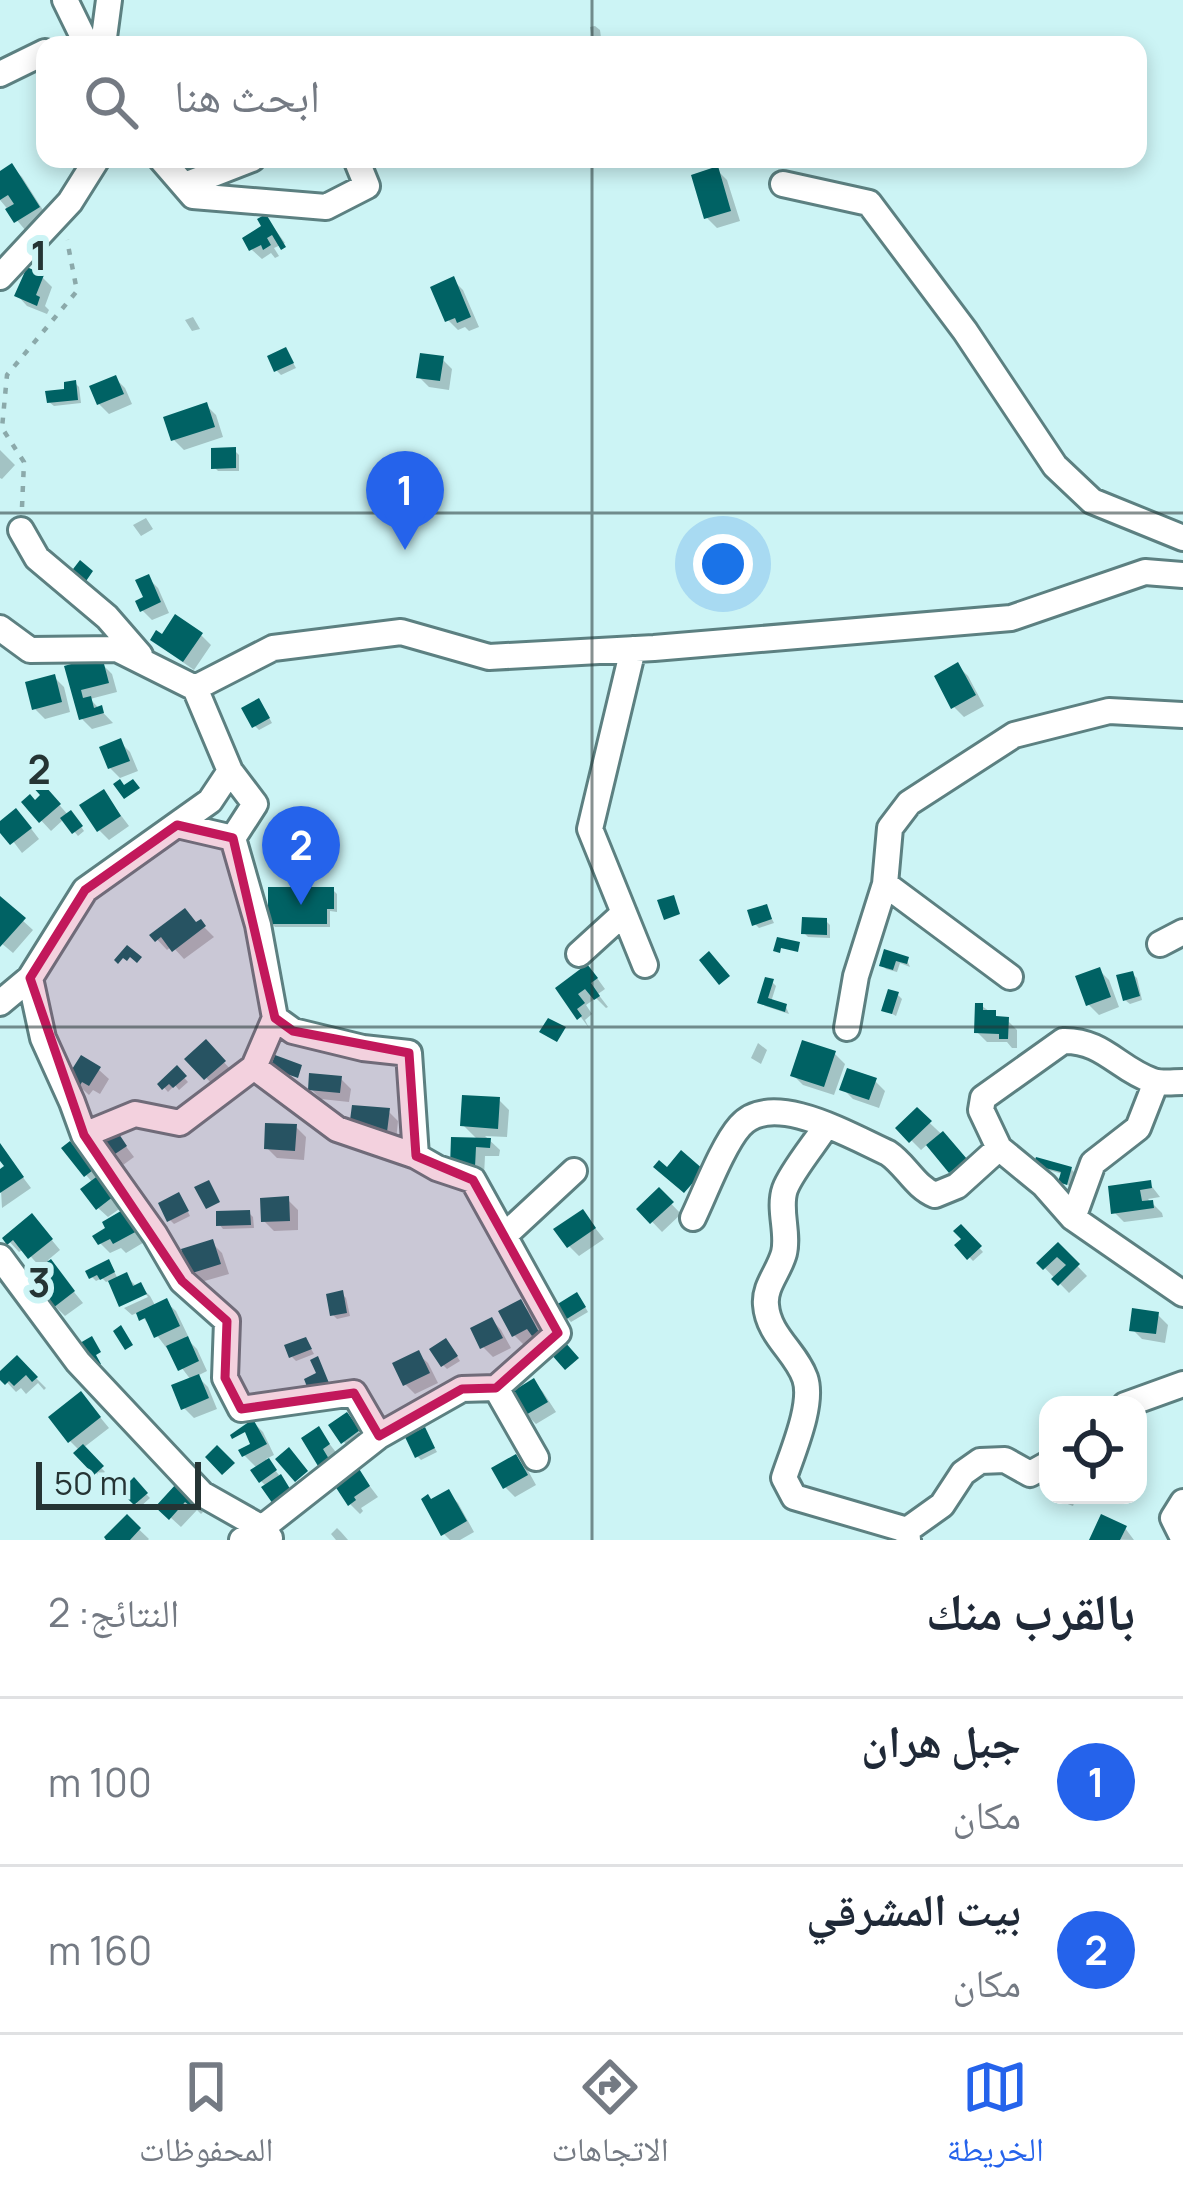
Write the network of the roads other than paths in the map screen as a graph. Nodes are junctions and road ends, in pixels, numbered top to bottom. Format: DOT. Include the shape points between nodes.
graph roads {
  1 [pos="65,0"];
  2 [pos="109,0"];
  3 [pos="80,36"];
  4 [pos="87,36"];
  5 [pos="36,56"];
  6 [pos="0,74"];
  7 [pos="91,168"];
  8 [pos="170,168"];
  9 [pos="228,168"];
  10 [pos="360,168"];
  11 [pos="185,184"];
  12 [pos="783,184"];
  13 [pos="0,277"];
  14 [pos="21,530"];
  15 [pos="1183,538"];
  16 [pos="1183,575"];
  17 [pos="0,628"];
  18 [pos="633,649"];
  19 [pos="149,665"];
  20 [pos="195,688"];
  21 [pos="1183,715"];
  22 [pos="230,771"];
  23 [pos="177,825"];
  24 [pos="232,838"];
  25 [pos="885,884"];
  26 [pos="624,913"];
  27 [pos="579,954"];
  28 [pos="645,965"];
  29 [pos="1010,977"];
  30 [pos="30,978"];
  31 [pos="0,1003"];
  32 [pos="275,1018"];
  33 [pos="847,1028"];
  34 [pos="254,1067"];
  35 [pos="1156,1082"];
  36 [pos="1183,1082"];
  37 [pos="826,1126"];
  38 [pos="84,1135"];
  39 [pos="999,1148"];
  40 [pos="416,1156"];
  41 [pos="574,1171"];
  42 [pos="693,1218"];
  43 [pos="1073,1218"];
  44 [pos="504,1236"];
  45 [pos="0,1257"];
  46 [pos="1183,1294"];
  47 [pos="1183,1384"];
  48 [pos="496,1388"];
  49 [pos="1147,1397"];
  50 [pos="379,1436"];
  51 [pos="536,1458"];
  52 [pos="1039,1469"];
  53 [pos="1183,1502"];
  54 [pos="908,1535"];
  55 [pos="259,1536"];
  56 [pos="1183,1538"];
  1 -- 3 [label="street"];
  2 -- 4 [label="street"];
  5 -- 6 [label="street"];
  7 -- 13 [label="street"];
  8 -- 11 [label="street"];
  9 -- 11 [label="street"];
  10 -- 11 [label="street" via="367,186 326,207 194,196"];
  12 -- 15 [label="street" via="869,203 1055,466 1091,501"];
  14 -- 19 [label="street" via="37,558"];
  16 -- 18 [label="street" via="1145,572 1011,618"];
  17 -- 19 [label="street" via="30,650 117,650"];
  18 -- 20 [label="street" via="489,657 401,632 272,648"];
  18 -- 26 [label="street" via="590,829"];
  19 -- 20 [label="street"];
  20 -- 22 [label="street"];
  21 -- 25 [label="street" via="1109,711 1014,735 898,815"];
  22 -- 23 [label="street" via="210,801"];
  22 -- 24 [label="street" via="255,804"];
  23 -- 24 [label="street"];
  23 -- 30 [label="street" via="85,890"];
  24 -- 32 [label="street"];
  25 -- 29 [label="street"];
  25 -- 33 [label="street"];
  26 -- 27 [label="street"];
  26 -- 28 [label="street"];
  30 -- 31 [label="street"];
  30 -- 38 [label="street" via="43,1038"];
  32 -- 34 [label="street"];
  32 -- 40 [label="street" via="292,1031 410,1053"];
  34 -- 38 [label="street" via="180,1123 135,1114"];
  34 -- 40 [label="street" via="337,1129"];
  35 -- 36 [label="street"];
  35 -- 39 [label="street" via="1088,1043 1063,1041 983,1098"];
  35 -- 43 [label="street" via="1138,1128 1093,1163"];
  37 -- 39 [label="street" via="888,1153 935,1195"];
  37 -- 42 [label="street" via="788,1112 747,1119"];
  37 -- 54 [label="street" via="785,1190 785,1249 766,1292 771,1327 806,1379 784,1478 794,1497"];
  38 -- 50 [label="street" via="182,1281 227,1321 225,1378 241,1409 354,1394"];
  39 -- 43 [label="street"];
  40 -- 44 [label="street" via="473,1180"];
  41 -- 44 [label="street"];
  43 -- 46 [label="street"];
  44 -- 48 [label="street" via="558,1333"];
  45 -- 55 [label="street" via="78,1362 202,1495"];
  47 -- 49 [label="street"];
  48 -- 50 [label="street" via="462,1389"];
  48 -- 51 [label="street"];
  50 -- 55 [label="street"];
  52 -- 54 [label="street" via="1030,1474 1005,1460 980,1461"];
  53 -- 56 [label="street" via="1173,1518"];
}
